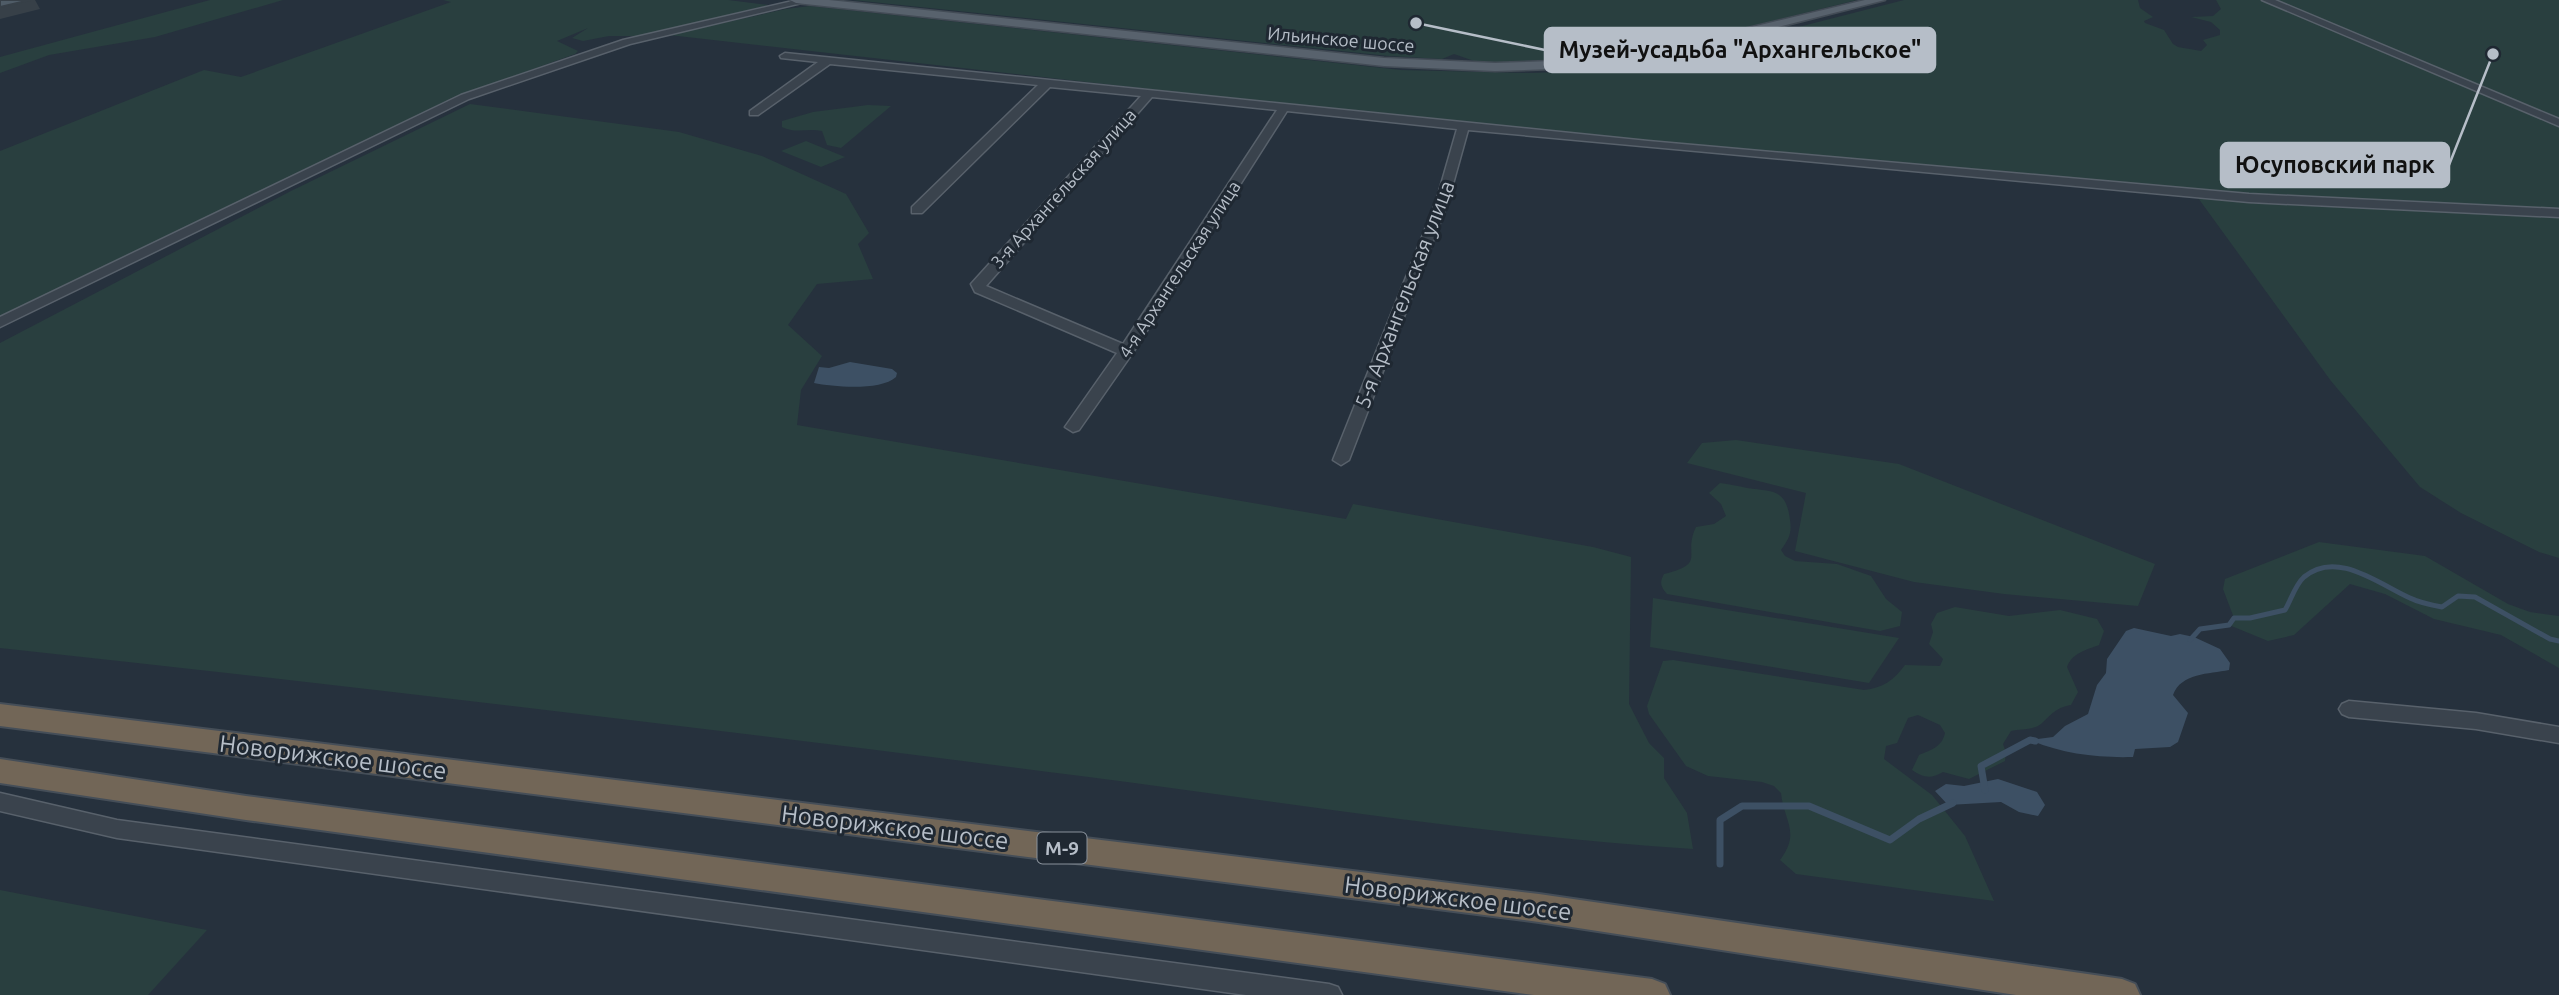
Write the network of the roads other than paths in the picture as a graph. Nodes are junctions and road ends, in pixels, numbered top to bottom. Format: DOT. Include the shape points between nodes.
graph roads {
  1 [pos="796,0"];
  2 [pos="809,0"];
  3 [pos="1879,0"];
  4 [pos="2266,0"];
  5 [pos="803,1"];
  6 [pos="785,56"];
  7 [pos="828,60"];
  8 [pos="1046,84"];
  9 [pos="1148,95"];
  10 [pos="1283,109"];
  11 [pos="754,113"];
  12 [pos="2559,124"];
  13 [pos="1463,128"];
  14 [pos="917,210"];
  15 [pos="2559,213"];
  16 [pos="0,323"];
  17 [pos="1126,351"];
  18 [pos="1073,426"];
  19 [pos="1342,460"];
  20 [pos="2349,709"];
  21 [pos="0,715"];
  22 [pos="2559,736"];
  23 [pos="0,771"];
  24 [pos="0,802"];
  25 [pos="1329,995"];
  26 [pos="1652,995"];
  27 [pos="2122,995"];
  1 -- 5 [label="main road, Ильинское шоссе"];
  2 -- 5 [label="street"];
  3 -- 5 [label="main road, Ильинское шоссе" via="1657,54 1578,64 1494,66 1384,62"];
  4 -- 12 [label="street"];
  5 -- 16 [label="street" via="636,39 466,97"];
  6 -- 7 [label="street"];
  7 -- 8 [label="street"];
  7 -- 11 [label="street"];
  8 -- 9 [label="street"];
  8 -- 14 [label="street"];
  9 -- 10 [label="street"];
  9 -- 17 [label="street, 3-я Архангельская улица" via="978,285"];
  10 -- 13 [label="street"];
  10 -- 17 [label="street, 4-я Архангельская улица"];
  13 -- 15 [label="street" via="2192,194"];
  13 -- 19 [label="street, 5-я Архангельская улица" via="1442,202"];
  17 -- 18 [label="street, 4-я Архангельская улица"];
  20 -- 22 [label="street" via="2476,721"];
  21 -- 27 [label="highway, Новорижское шоссе / М-9" via="1539,908"];
  23 -- 26 [label="highway" via="246,808"];
  24 -- 25 [label="street" via="117,829"];
}
